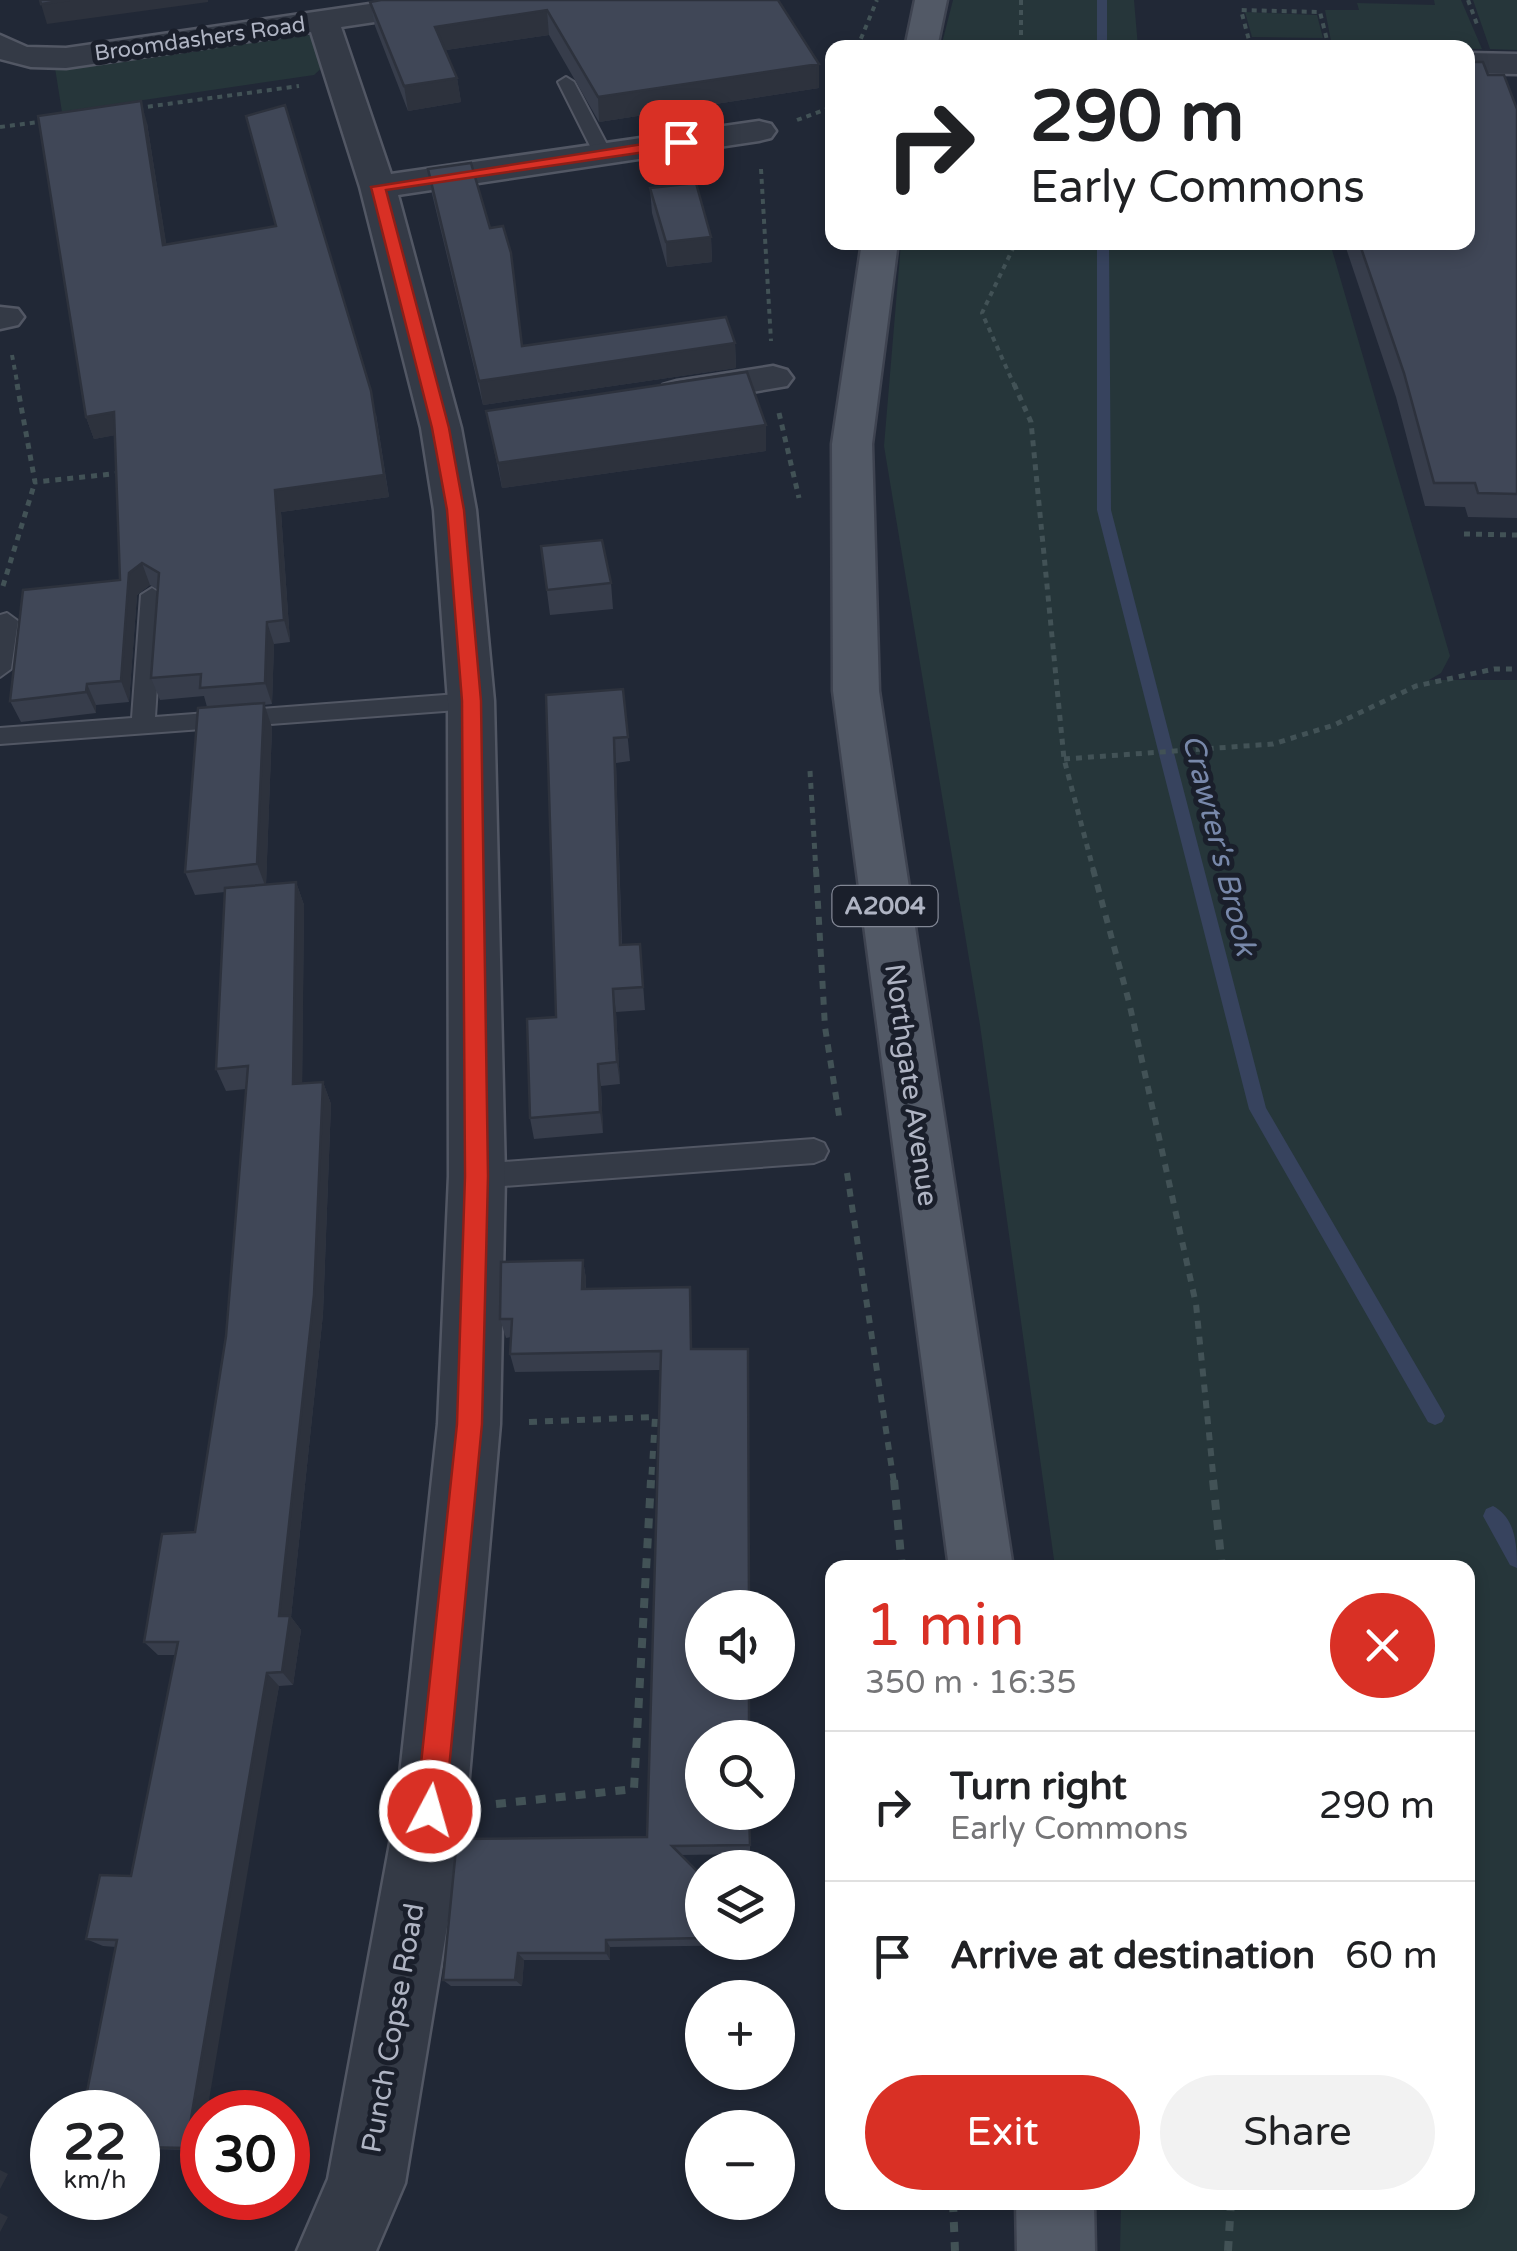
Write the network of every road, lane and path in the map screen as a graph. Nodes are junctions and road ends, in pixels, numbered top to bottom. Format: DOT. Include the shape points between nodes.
graph roads {
  1 [pos="462,0"];
  2 [pos="876,0"];
  3 [pos="931,0"];
  4 [pos="1021,0"];
  5 [pos="322,21"];
  6 [pos="860,40"];
  7 [pos="922,40"];
  8 [pos="1021,40"];
  9 [pos="1249,40"];
  10 [pos="1327,40"];
  11 [pos="0,46"];
  12 [pos="1475,65"];
  13 [pos="1516,68"];
  14 [pos="345,79"];
  15 [pos="566,82"];
  16 [pos="134,109"];
  17 [pos="58,119"];
  18 [pos="0,127"];
  19 [pos="759,131"];
  20 [pos="603,154"];
  21 [pos="378,187"];
  22 [pos="879,250"];
  23 [pos="1012,250"];
  24 [pos="2,317"];
  25 [pos="772,378"];
  26 [pos="636,399"];
  27 [pos="132,472"];
  28 [pos="35,482"];
  29 [pos="1464,534"];
  30 [pos="1517,535"];
  31 [pos="152,595"];
  32 [pos="0,596"];
  33 [pos="7,621"];
  34 [pos="0,669"];
  35 [pos="1517,669"];
  36 [pos="471,701"];
  37 [pos="143,726"];
  38 [pos="0,736"];
  39 [pos="1064,760"];
  40 [pos="814,1152"];
  41 [pos="476,1176"];
  42 [pos="469,1424"];
  43 [pos="980,1560"];
  44 [pos="1221,1560"];
  45 [pos="430,1811"];
  46 [pos="953,2210"];
  47 [pos="1055,2210"];
  48 [pos="1231,2210"];
  49 [pos="336,2251"];
  50 [pos="956,2251"];
  51 [pos="1056,2251"];
  52 [pos="1228,2251"];
  1 -- 5 [label="street, Broomdashers Road"];
  2 -- 6 [label="path"];
  3 -- 7 [label="main road"];
  4 -- 8 [label="path"];
  5 -- 11 [label="street, Broomdashers Road" via="66,58 10,54"];
  5 -- 14 [label="street, Punch Copse Road"];
  9 -- 10 [label="path" via="1240,10 1320,12"];
  12 -- 13 [label="street"];
  14 -- 16 [label="path"];
  14 -- 21 [label="street, Punch Copse Road"];
  15 -- 20 [label="lane"];
  17 -- 18 [label="path"];
  19 -- 20 [label="street"];
  20 -- 21 [label="street"];
  21 -- 36 [label="street, Punch Copse Road" via="460,425 455,510"];
  22 -- 43 [label="main road, Northgate Avenue / A2004" via="852,444 856,691"];
  23 -- 39 [label="path" via="982,313 1031,422"];
  24 -- 28 [label="path"];
  25 -- 26 [label="street"];
  27 -- 28 [label="path"];
  28 -- 32 [label="path"];
  29 -- 30 [label="path"];
  31 -- 37 [label="lane"];
  33 -- 34 [label="lane"];
  35 -- 39 [label="path" via="1416,686 1334,725 1273,744"];
  36 -- 37 [label="lane"];
  36 -- 41 [label="street, Punch Copse Road"];
  37 -- 38 [label="lane"];
  39 -- 44 [label="path" via="1129,1002 1196,1304"];
  40 -- 41 [label="lane"];
  41 -- 42 [label="street, Punch Copse Road"];
  42 -- 45 [label="street, Punch Copse Road"];
  42 -- 45 [label="path" via="655,1417 634,1789"];
  45 -- 49 [label="street, Punch Copse Road" via="366,2183"];
  46 -- 50 [label="path"];
  47 -- 51 [label="main road"];
  48 -- 52 [label="path"];
}
